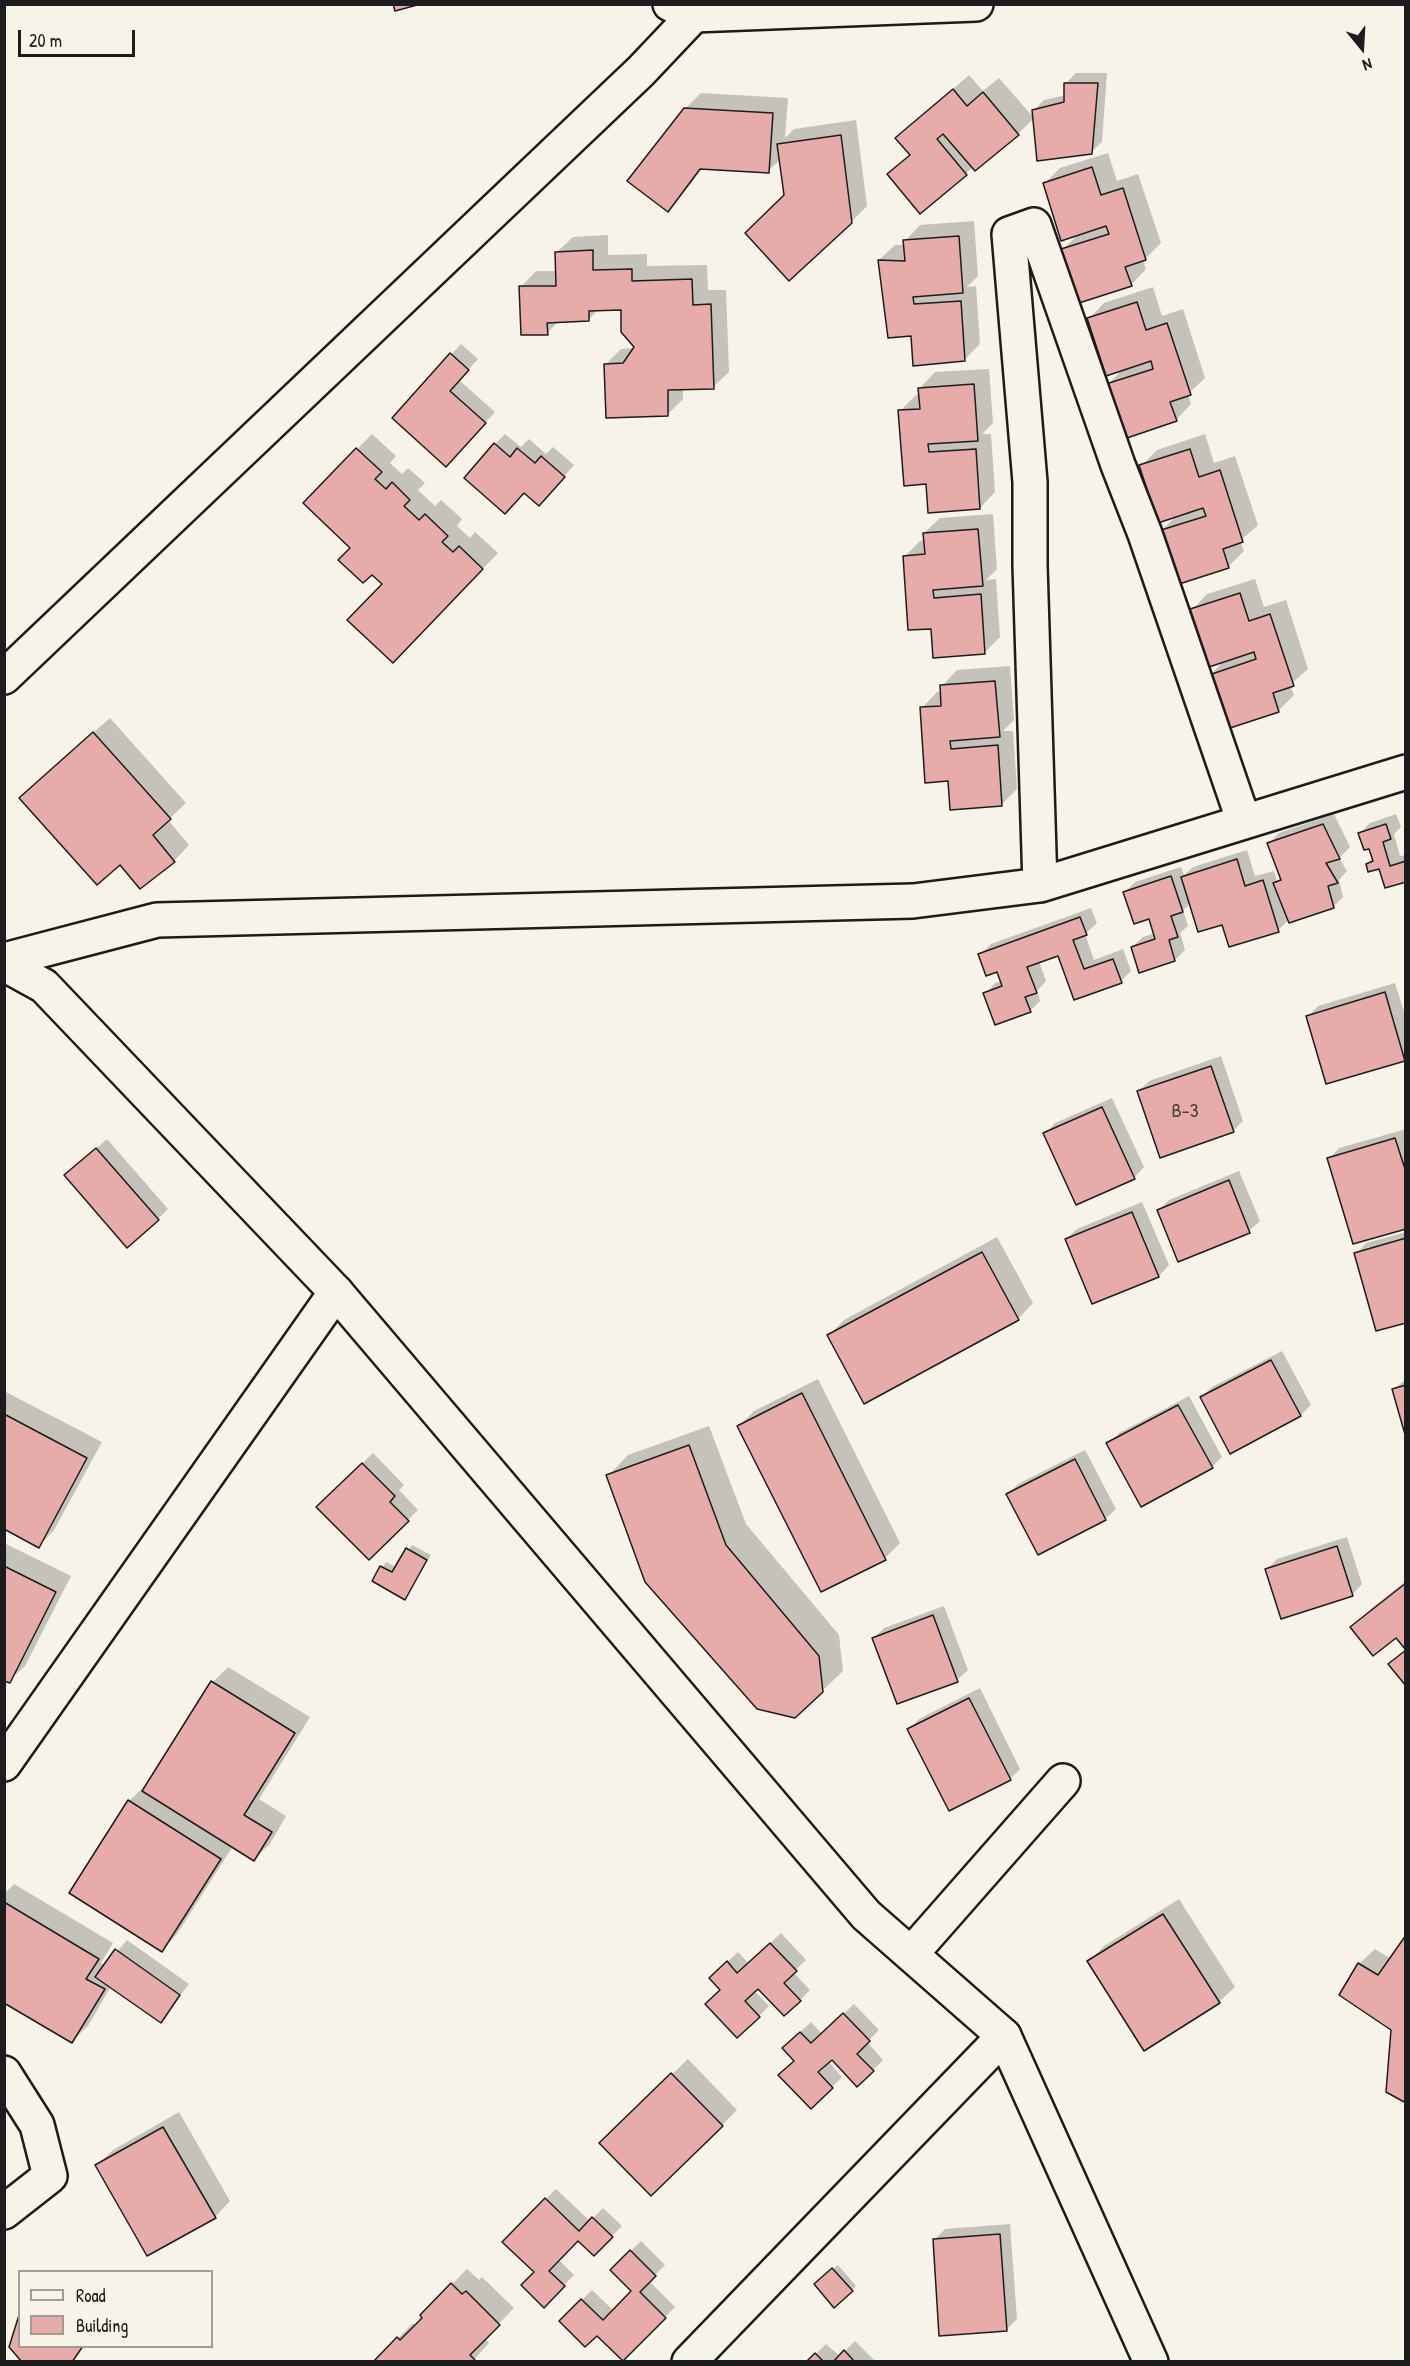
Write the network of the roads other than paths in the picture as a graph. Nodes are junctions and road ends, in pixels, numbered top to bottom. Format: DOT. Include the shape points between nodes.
graph roads {
  1 [pos="976,4"];
  2 [pos="682,10"];
  3 [pos="4,677"];
  4 [pos="1406,772"];
  5 [pos="1244,822"];
  6 [pos="1040,885"];
  7 [pos="4,962"];
  8 [pos="336,1292"];
  9 [pos="4,1764"];
  10 [pos="1063,1781"];
  11 [pos="911,1954"];
  12 [pos="1004,2036"];
  13 [pos="4,2073"];
  14 [pos="4,2212"];
  15 [pos="689,2361"];
  16 [pos="1151,2361"];
  1 -- 2 [label="street"];
  2 -- 3 [label="street" via="641,72"];
  4 -- 5 [label="street"];
  5 -- 6 [label="street"];
  5 -- 6 [label="street" via="1146,534 1034,225 1010,234 1030,482"];
  6 -- 7 [label="street" via="913,901 157,920"];
  7 -- 8 [label="street" via="44,986"];
  8 -- 9 [label="street"];
  8 -- 11 [label="street" via="866,1915"];
  10 -- 11 [label="street"];
  11 -- 12 [label="street"];
  12 -- 15 [label="street"];
  12 -- 16 [label="street"];
  13 -- 14 [label="street" via="37,2125 50,2176"];
}
